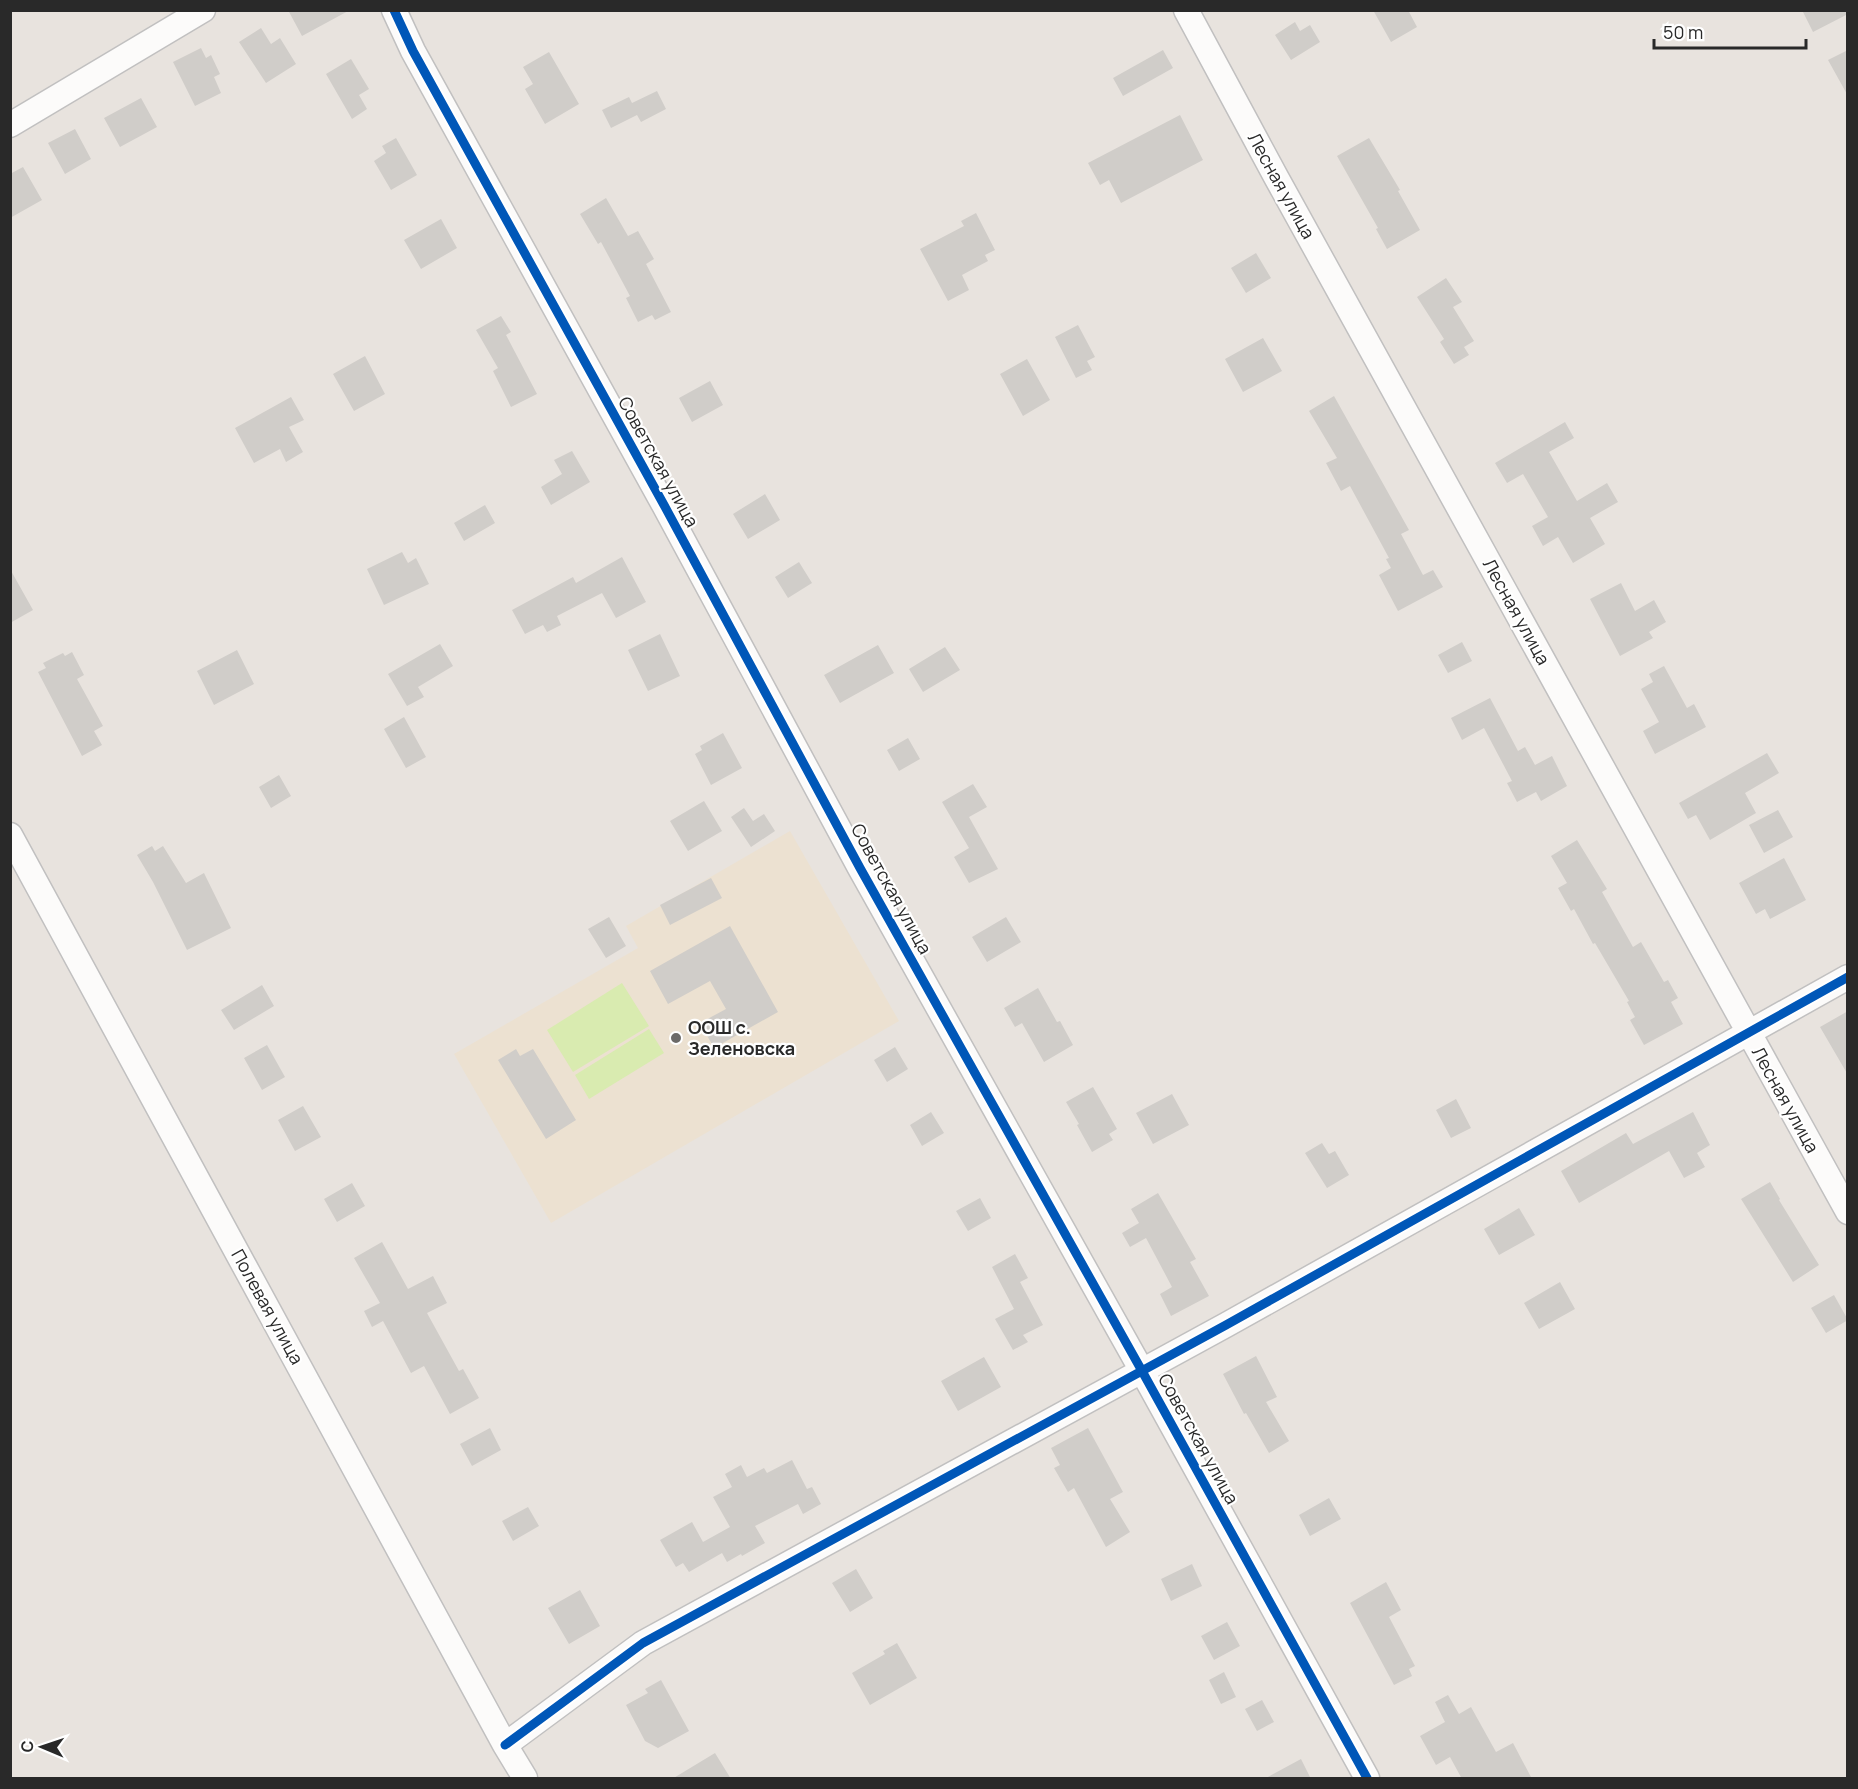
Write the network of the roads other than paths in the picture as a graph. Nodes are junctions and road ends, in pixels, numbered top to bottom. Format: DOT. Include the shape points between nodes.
graph roads {
  1 [pos="203,10"];
  2 [pos="394,10"];
  3 [pos="1186,10"];
  4 [pos="10,125"];
  5 [pos="10,835"];
  6 [pos="1848,977"];
  7 [pos="1748,1032"];
  8 [pos="1848,1212"];
  9 [pos="1142,1371"];
  10 [pos="505,1745"];
  11 [pos="525,1779"];
  12 [pos="1367,1779"];
  1 -- 4 [label="street"];
  2 -- 9 [label="street, Советская улица" via="854,858"];
  3 -- 7 [label="street, Лесная улица"];
  5 -- 10 [label="street, Полевая улица"];
  6 -- 7 [label="street"];
  7 -- 8 [label="street, Лесная улица"];
  7 -- 9 [label="street"];
  9 -- 10 [label="street" via="643,1643"];
  9 -- 12 [label="street, Советская улица"];
  10 -- 11 [label="street, Полевая улица"];
}
